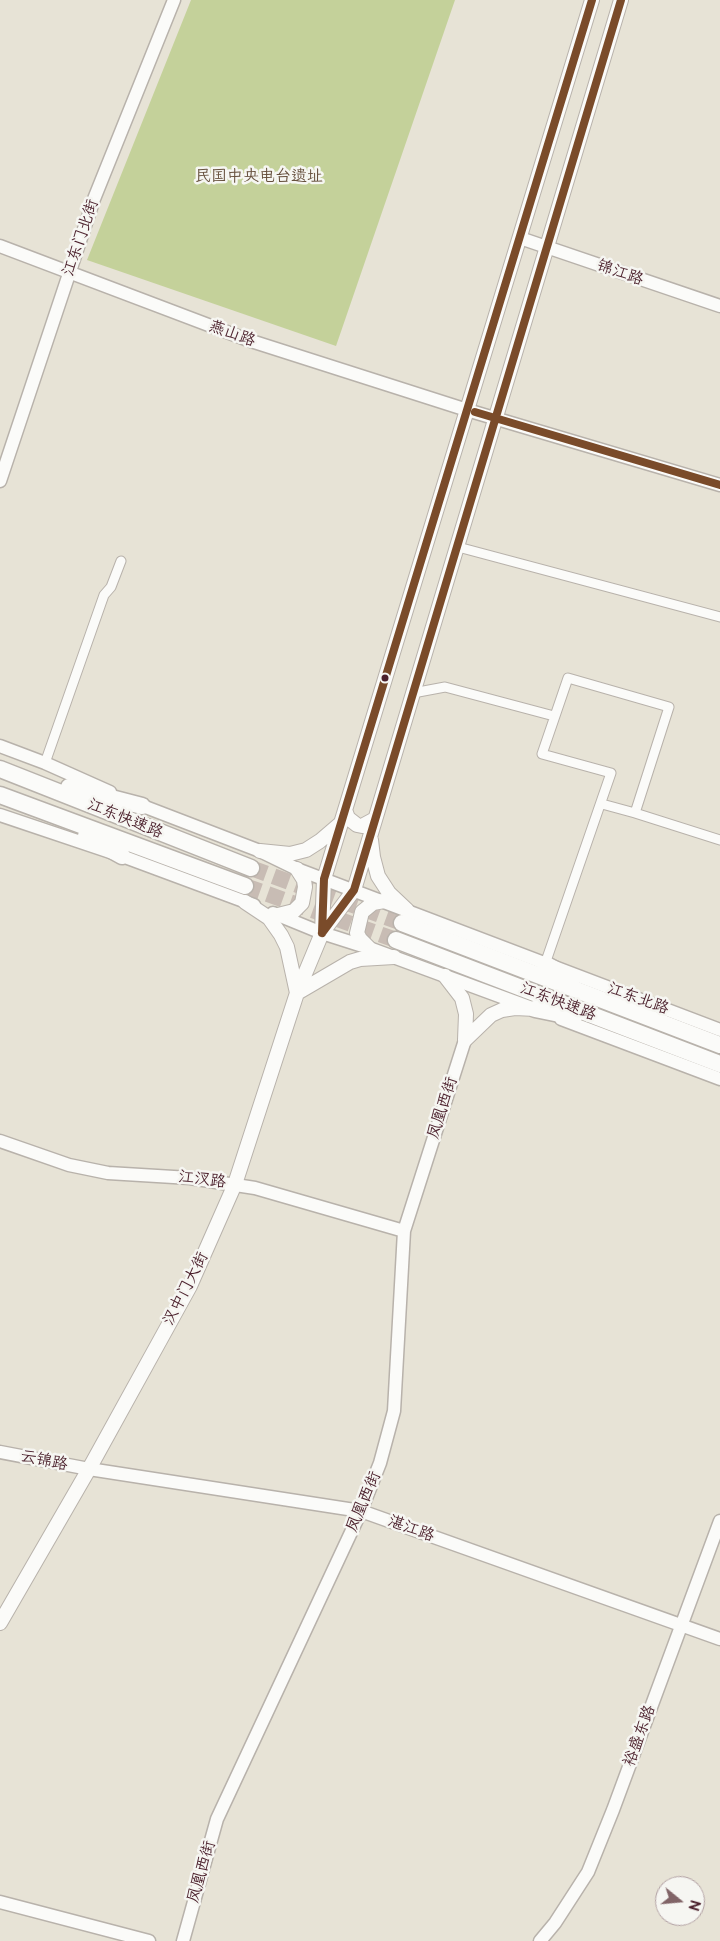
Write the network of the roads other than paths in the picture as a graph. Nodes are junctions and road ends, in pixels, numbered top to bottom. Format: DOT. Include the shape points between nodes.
graph roads {
  1 [pos="174,0"];
  2 [pos="592,0"];
  3 [pos="622,0"];
  4 [pos="520,238"];
  5 [pos="0,246"];
  6 [pos="548,248"];
  7 [pos="69,273"];
  8 [pos="720,306"];
  9 [pos="468,410"];
  10 [pos="497,418"];
  11 [pos="0,481"];
  12 [pos="720,486"];
  13 [pos="458,547"];
  14 [pos="121,561"];
  15 [pos="720,617"];
  16 [pos="413,693"];
  17 [pos="554,716"];
  18 [pos="0,746"];
  19 [pos="46,763"];
  20 [pos="2,769"];
  21 [pos="0,795"];
  22 [pos="602,804"];
  23 [pos="142,806"];
  24 [pos="36,809"];
  25 [pos="635,813"];
  26 [pos="0,815"];
  27 [pos="343,816"];
  28 [pos="375,819"];
  29 [pos="371,833"];
  30 [pos="720,840"];
  31 [pos="260,851"];
  32 [pos="122,856"];
  33 [pos="251,868"];
  34 [pos="297,869"];
  35 [pos="324,879"];
  36 [pos="354,890"];
  37 [pos="245,894"];
  38 [pos="384,902"];
  39 [pos="278,915"];
  40 [pos="404,916"];
  41 [pos="322,933"];
  42 [pos="396,940"];
  43 [pos="369,948"];
  44 [pos="394,957"];
  45 [pos="544,964"];
  46 [pos="445,976"];
  47 [pos="297,993"];
  48 [pos="535,1009"];
  49 [pos="629,1010"];
  50 [pos="622,1026"];
  51 [pos="720,1030"];
  52 [pos="465,1040"];
  53 [pos="720,1045"];
  54 [pos="720,1064"];
  55 [pos="720,1079"];
  56 [pos="0,1141"];
  57 [pos="235,1184"];
  58 [pos="404,1230"];
  59 [pos="0,1452"];
  60 [pos="89,1469"];
  61 [pos="361,1511"];
  62 [pos="720,1521"];
  63 [pos="0,1623"];
  64 [pos="680,1626"];
  65 [pos="720,1639"];
  66 [pos="0,1902"];
  67 [pos="149,1941"];
  68 [pos="183,1941"];
  69 [pos="540,1941"];
  1 -- 7 [label="street, 江东门北街" via="94,199"];
  2 -- 4 [label="main road, 汉中门大街"];
  3 -- 6 [label="main road, 汉中门大街"];
  4 -- 6 [label="street, 锦江路"];
  4 -- 9 [label="main road, 汉中门大街"];
  5 -- 7 [label="street, 燕山路"];
  6 -- 8 [label="street, 锦江路"];
  6 -- 10 [label="main road, 汉中门大街"];
  7 -- 9 [label="street, 燕山路" via="248,340"];
  7 -- 11 [label="street, 江东门北街"];
  9 -- 10 [label="street, 燕山路"];
  9 -- 27 [label="main road, 汉中门大街"];
  10 -- 12 [label="street, 燕山路"];
  10 -- 13 [label="main road, 汉中门大街"];
  13 -- 15 [label="street"];
  13 -- 16 [label="main road, 汉中门大街"];
  14 -- 19 [label="street" via="111,587 104,594"];
  16 -- 17 [label="street" via="445,687"];
  16 -- 28 [label="main road, 汉中门大街"];
  17 -- 22 [label="street" via="542,754 611,774"];
  17 -- 25 [label="street" via="568,678 669,707"];
  18 -- 19 [label="street, 江东北路"];
  19 -- 23 [label="street, 江东北路"];
  20 -- 23 [label="highway"];
  20 -- 33 [label="highway, 江东快速路"];
  21 -- 24 [label="highway, 江东快速路"];
  22 -- 25 [label="street"];
  22 -- 45 [label="street"];
  23 -- 31 [label="street, 江东北路"];
  24 -- 32 [label="highway"];
  24 -- 37 [label="highway, 江东快速路"];
  25 -- 30 [label="street"];
  26 -- 32 [label="street"];
  27 -- 28 [label="main road" via="362,826"];
  27 -- 31 [label="main road" via="320,841 306,850 290,854"];
  27 -- 35 [label="main road, 汉中门大街"];
  28 -- 29 [label="main road, 汉中门大街"];
  29 -- 36 [label="main road, 汉中门大街"];
  29 -- 40 [label="main road" via="378,876"];
  31 -- 34 [label="street, 江东北路"];
  32 -- 37 [label="street"];
  34 -- 35 [label="street, 江东北路"];
  34 -- 39 [label="main road" via="305,887 302,903 294,911"];
  35 -- 36 [label="street, 江东北路"];
  35 -- 41 [label="main road, 汉中门大街"];
  36 -- 38 [label="street, 江东北路"];
  36 -- 41 [label="main road, 汉中门大街"];
  37 -- 39 [label="street"];
  37 -- 47 [label="main road" via="281,935"];
  38 -- 40 [label="street, 江东北路"];
  38 -- 43 [label="main road" via="368,906 360,918 357,933"];
  39 -- 41 [label="street"];
  40 -- 45 [label="street, 江东北路"];
  40 -- 49 [label="highway, 江东快速路"];
  41 -- 43 [label="street"];
  41 -- 47 [label="main road, 汉中门大街"];
  42 -- 50 [label="highway, 江东快速路"];
  43 -- 44 [label="street"];
  44 -- 46 [label="street"];
  44 -- 47 [label="main road" via="355,960"];
  45 -- 49 [label="highway"];
  45 -- 51 [label="street, 江东北路"];
  46 -- 48 [label="street"];
  46 -- 52 [label="main road" via="462,998 466,1014"];
  47 -- 57 [label="main road, 汉中门大街"];
  48 -- 50 [label="highway"];
  48 -- 52 [label="main road" via="502,1010 491,1015"];
  48 -- 55 [label="street"];
  49 -- 53 [label="highway, 江东快速路"];
  50 -- 54 [label="highway, 江东快速路"];
  52 -- 58 [label="street, 凤凰西街"];
  56 -- 57 [label="street, 江汊路" via="69,1165 108,1173"];
  57 -- 58 [label="street, 江汊路"];
  57 -- 60 [label="main road, 汉中门大街" via="190,1286"];
  58 -- 61 [label="street, 凤凰西街" via="394,1411 380,1463"];
  59 -- 60 [label="street, 云锦路"];
  60 -- 61 [label="street, 湛江路"];
  60 -- 63 [label="main road, 汉中门大街"];
  61 -- 64 [label="street, 湛江路"];
  61 -- 68 [label="street, 凤凰西街" via="218,1818"];
  62 -- 64 [label="street, 裕盛东路"];
  64 -- 65 [label="street, 湛江路"];
  64 -- 69 [label="street, 裕盛东路" via="588,1872"];
  66 -- 67 [label="street"];
}
